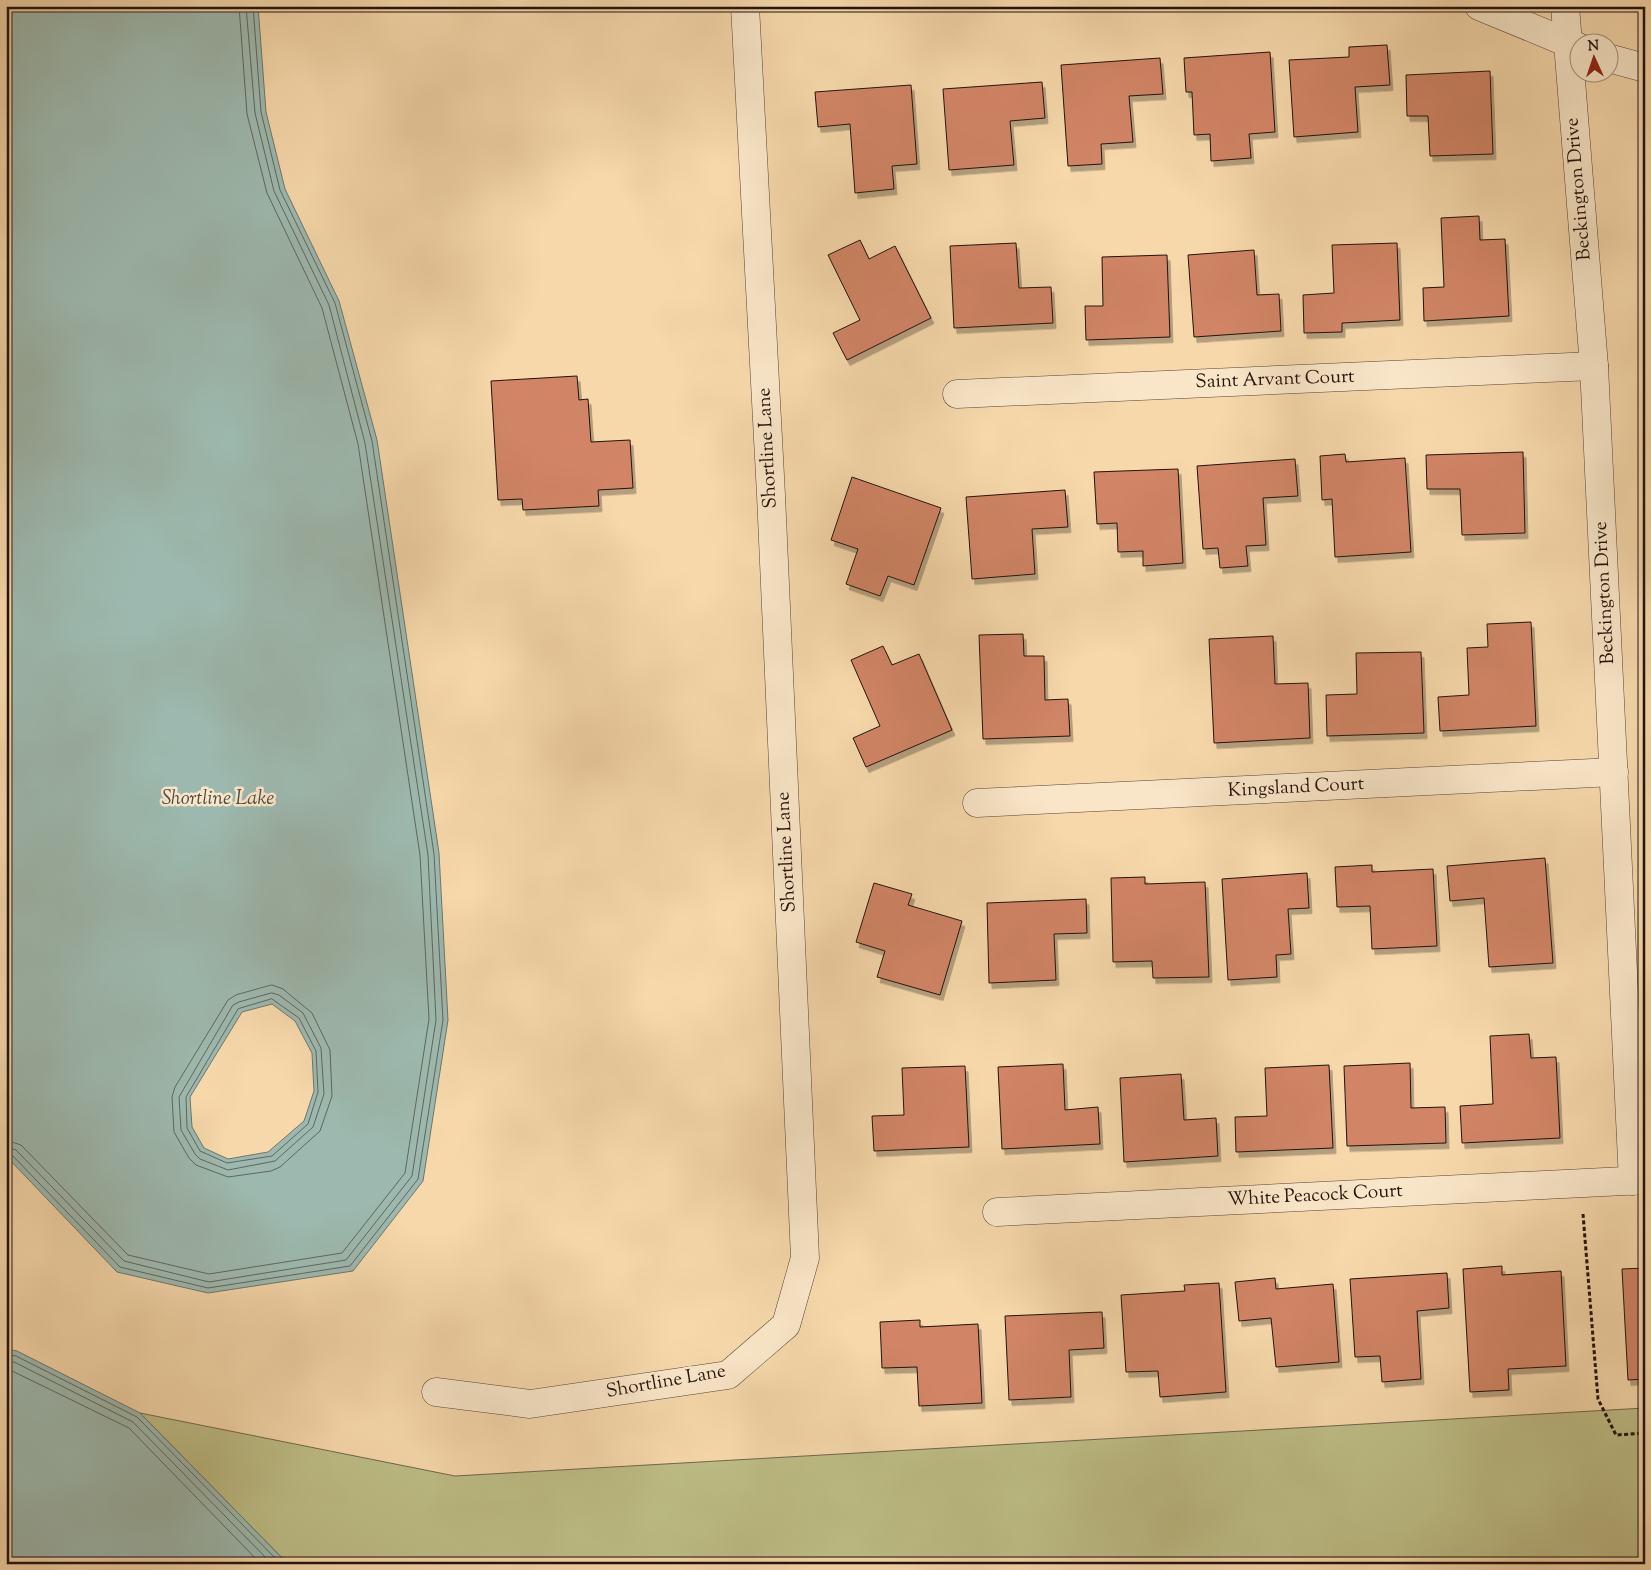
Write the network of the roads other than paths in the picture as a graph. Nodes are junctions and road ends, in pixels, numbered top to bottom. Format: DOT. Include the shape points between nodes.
graph roads {
  1 [pos="745,6"];
  2 [pos="1479,6"];
  3 [pos="1565,6"];
  4 [pos="1570,32"];
  5 [pos="1568,42"];
  6 [pos="1618,61"];
  7 [pos="1645,68"];
  8 [pos="1575,82"];
  9 [pos="1594,366"];
  10 [pos="957,394"];
  11 [pos="1614,772"];
  12 [pos="977,803"];
  13 [pos="1639,1181"];
  14 [pos="996,1212"];
  15 [pos="436,1392"];
  1 -- 15 [label="street, Shortline Lane" via="806,1258 786,1326 728,1375 530,1404"];
  2 -- 5 [label="street"];
  3 -- 4 [label="street, Beckington Drive"];
  6 -- 7 [label="street"];
  8 -- 9 [label="street, Beckington Drive"];
  9 -- 10 [label="street, Saint Arvant Court"];
  9 -- 11 [label="street, Beckington Drive"];
  11 -- 12 [label="street, Kingsland Court"];
  11 -- 13 [label="street, Beckington Drive"];
  13 -- 14 [label="street, White Peacock Court"];
}
